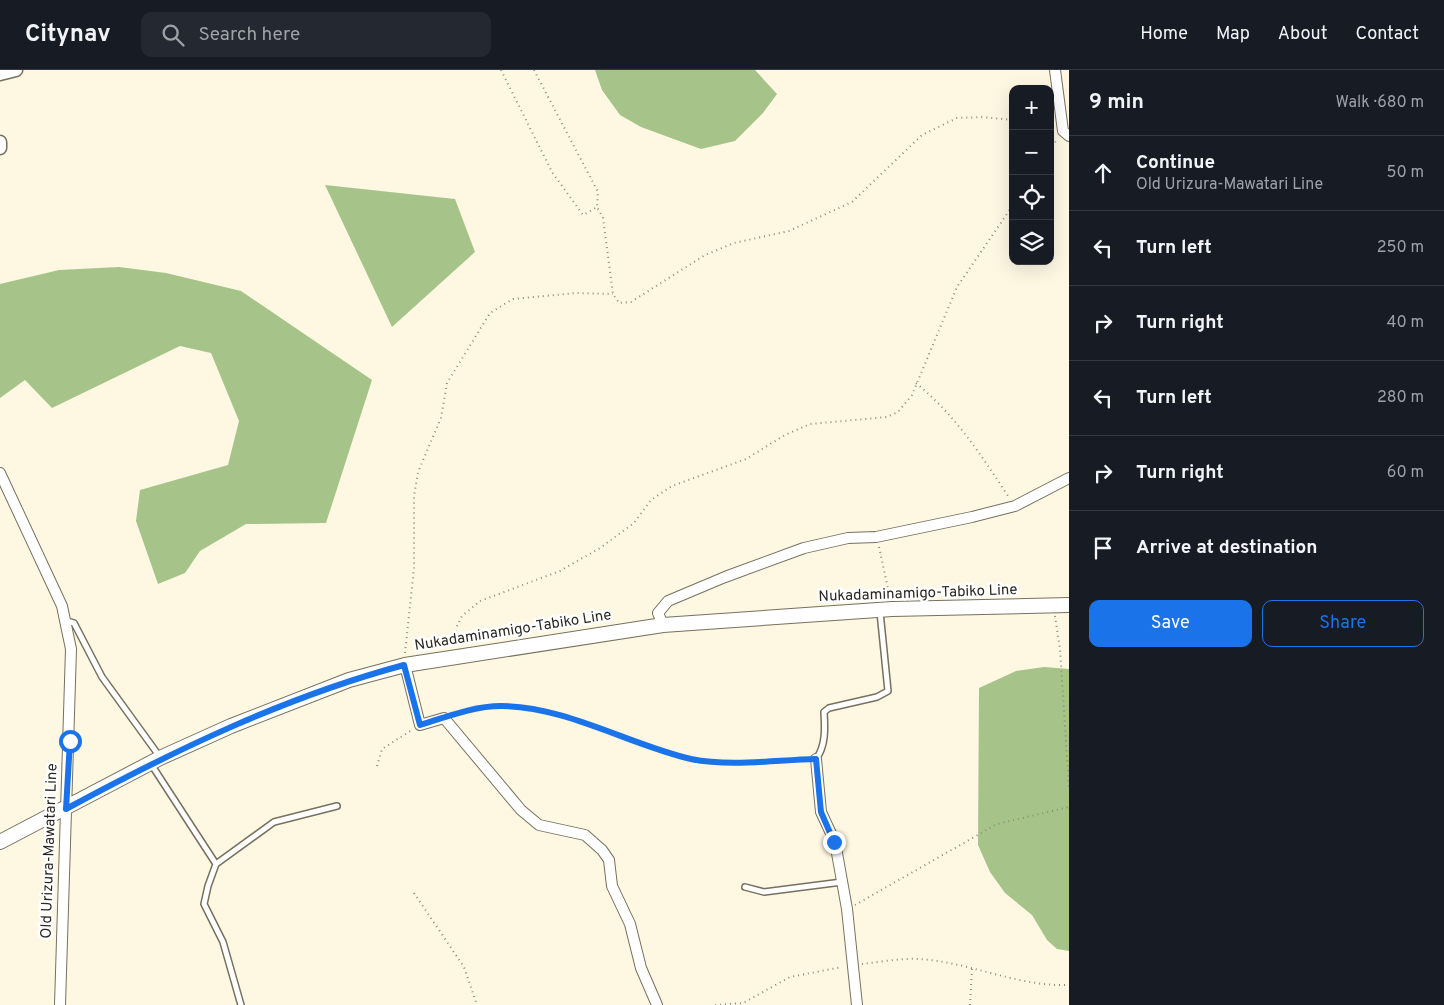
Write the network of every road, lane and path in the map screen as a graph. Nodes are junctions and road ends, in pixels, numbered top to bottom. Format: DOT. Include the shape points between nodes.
graph roads {
  1 [pos="16,70"];
  2 [pos="501,70"];
  3 [pos="534,70"];
  4 [pos="1055,70"];
  5 [pos="0,74"];
  6 [pos="1009,120"];
  7 [pos="1066,134"];
  8 [pos="0,142"];
  9 [pos="1054,146"];
  10 [pos="0,149"];
  11 [pos="598,207"];
  12 [pos="1009,211"];
  13 [pos="613,294"];
  14 [pos="916,383"];
  15 [pos="0,473"];
  16 [pos="1069,478"];
  17 [pos="1015,506"];
  18 [pos="876,537"];
  19 [pos="1069,605"];
  20 [pos="1054,606"];
  21 [pos="886,609"];
  22 [pos="66,621"];
  23 [pos="663,624"];
  24 [pos="452,658"];
  25 [pos="404,665"];
  26 [pos="444,718"];
  27 [pos="420,725"];
  28 [pos="816,759"];
  29 [pos="156,761"];
  30 [pos="377,766"];
  31 [pos="1069,787"];
  32 [pos="337,806"];
  33 [pos="1069,807"];
  34 [pos="66,809"];
  35 [pos="0,842"];
  36 [pos="216,864"];
  37 [pos="842,882"];
  38 [pos="746,887"];
  39 [pos="414,893"];
  40 [pos="847,909"];
  41 [pos="852,965"];
  42 [pos="972,969"];
  43 [pos="1069,985"];
  44 [pos="60,1005"];
  45 [pos="241,1005"];
  46 [pos="477,1005"];
  47 [pos="656,1005"];
  48 [pos="715,1005"];
  49 [pos="857,1005"];
  50 [pos="970,1005"];
  1 -- 5 [label="street"];
  2 -- 11 [label="path" via="552,172 584,216"];
  3 -- 11 [label="path" via="598,192"];
  4 -- 7 [label="street"];
  6 -- 13 [label="path" via="957,118 922,135 852,202 789,230 734,243 705,255 632,302 619,303"];
  7 -- 9 [label="path"];
  8 -- 10 [label="street"];
  11 -- 13 [label="path" via="603,218"];
  12 -- 14 [label="path" via="957,287"];
  13 -- 25 [label="path" via="576,293 513,299 490,313 447,383 441,418 418,472 414,496 414,568"];
  14 -- 17 [label="path" via="940,403 971,440"];
  14 -- 24 [label="path" via="912,395 898,412 887,417 810,424 746,459 672,486 651,500 634,523 600,548 560,571 480,601 462,616 456,628"];
  15 -- 22 [label="street, Old Urizura-Mawatari Line"];
  16 -- 17 [label="street"];
  17 -- 18 [label="street"];
  18 -- 21 [label="path"];
  18 -- 23 [label="street" via="848,538 804,548 725,577 668,601 658,613"];
  19 -- 20 [label="main road, Nukadaminamigo-Tabiko Line"];
  20 -- 21 [label="main road, Nukadaminamigo-Tabiko Line"];
  20 -- 31 [label="path"];
  21 -- 23 [label="main road, Nukadaminamigo-Tabiko Line"];
  21 -- 28 [label="lane" via="888,691 824,712 825,730"];
  22 -- 29 [label="lane" via="74,623 102,676 156,749"];
  22 -- 34 [label="street, Old Urizura-Mawatari Line" via="71,649"];
  23 -- 24 [label="main road, Nukadaminamigo-Tabiko Line"];
  24 -- 25 [label="main road, Nukadaminamigo-Tabiko Line"];
  25 -- 27 [label="street"];
  25 -- 29 [label="main road, Nukadaminamigo-Tabiko Line" via="349,680 232,726"];
  26 -- 27 [label="street"];
  26 -- 28 [label="path" via="473,709 501,706 554,714 690,758 718,762"];
  26 -- 47 [label="street" via="521,810 539,826 585,835 602,850 609,860 612,886 630,924 641,968"];
  27 -- 30 [label="path" via="382,749"];
  28 -- 37 [label="street" via="821,812 834,842"];
  29 -- 34 [label="main road, Nukadaminamigo-Tabiko Line"];
  29 -- 36 [label="lane"];
  32 -- 36 [label="lane" via="274,822"];
  33 -- 40 [label="path" via="997,824"];
  34 -- 35 [label="main road, Nukadaminamigo-Tabiko Line"];
  34 -- 44 [label="street, Old Urizura-Mawatari Line"];
  36 -- 45 [label="lane" via="204,904 223,942"];
  37 -- 38 [label="lane" via="764,892"];
  37 -- 40 [label="street"];
  39 -- 46 [label="path" via="464,967"];
  40 -- 41 [label="street"];
  41 -- 42 [label="path" via="919,959"];
  41 -- 48 [label="path" via="790,977 743,1003"];
  41 -- 49 [label="street"];
  42 -- 43 [label="path" via="1046,986"];
  42 -- 50 [label="path"];
}
